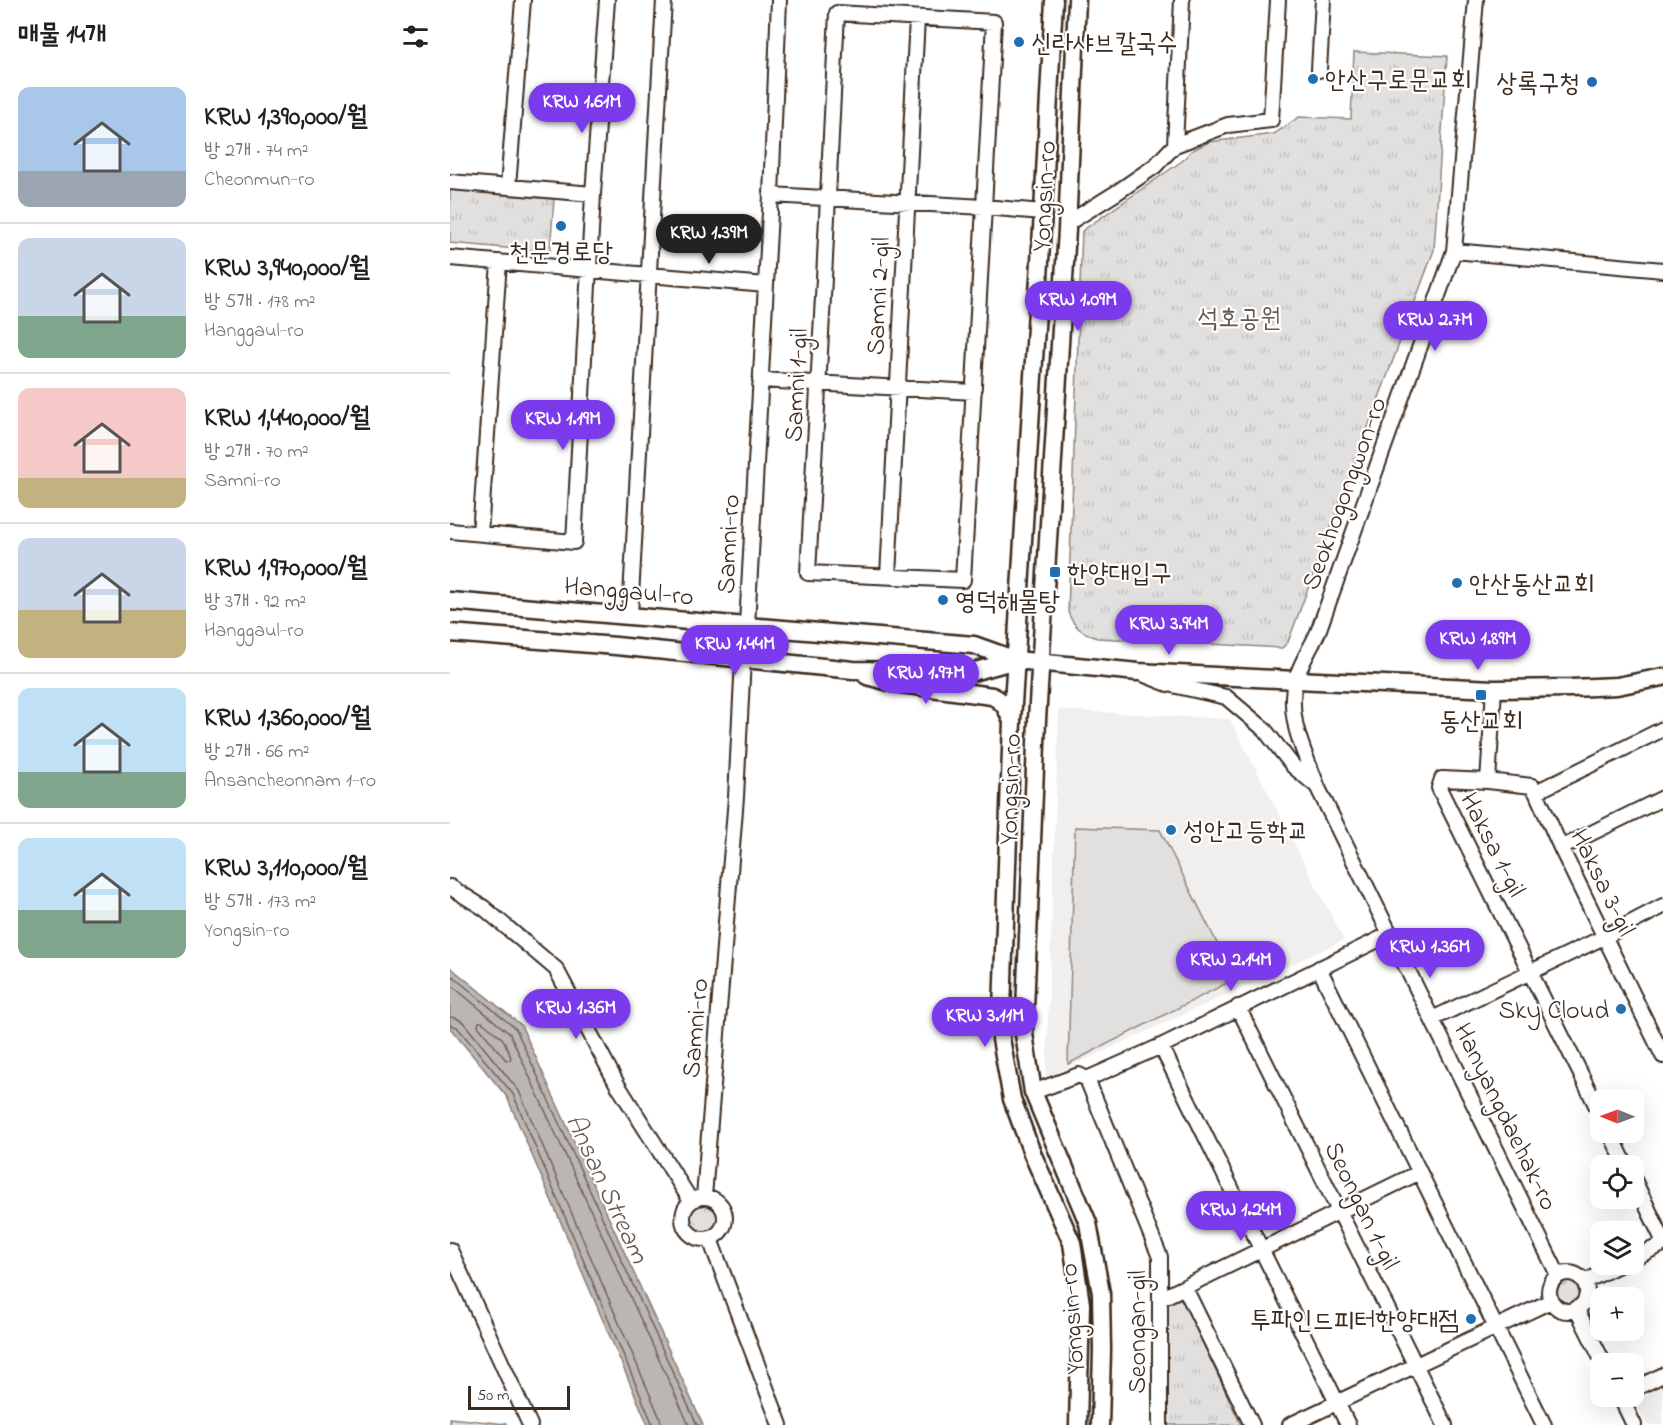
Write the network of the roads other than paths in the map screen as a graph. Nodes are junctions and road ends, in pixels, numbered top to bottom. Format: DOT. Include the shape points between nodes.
graph roads {
  1 [pos="523,0"];
  2 [pos="607,0"];
  3 [pos="664,0"];
  4 [pos="779,0"];
  5 [pos="1054,0"];
  6 [pos="1077,0"];
  7 [pos="1182,0"];
  8 [pos="1278,0"];
  9 [pos="1323,0"];
  10 [pos="1476,0"];
  11 [pos="917,18"];
  12 [pos="1319,70"];
  13 [pos="1175,145"];
  14 [pos="450,182"];
  15 [pos="508,187"];
  16 [pos="593,194"];
  17 [pos="771,195"];
  18 [pos="828,198"];
  19 [pos="906,202"];
  20 [pos="984,207"];
  21 [pos="1043,212"];
  22 [pos="1068,222"];
  23 [pos="1454,251"];
  24 [pos="450,258"];
  25 [pos="499,262"];
  26 [pos="589,270"];
  27 [pos="1663,270"];
  28 [pos="650,277"];
  29 [pos="766,285"];
  30 [pos="760,380"];
  31 [pos="819,384"];
  32 [pos="897,389"];
  33 [pos="974,392"];
  34 [pos="450,531"];
  35 [pos="480,534"];
  36 [pos="888,576"];
  37 [pos="450,601"];
  38 [pos="630,615"];
  39 [pos="747,625"];
  40 [pos="450,633"];
  41 [pos="742,659"];
  42 [pos="1016,660"];
  43 [pos="1041,662"];
  44 [pos="853,670"];
  45 [pos="1138,672"];
  46 [pos="1663,677"];
  47 [pos="1296,680"];
  48 [pos="1494,688"];
  49 [pos="1012,721"];
  50 [pos="1663,729"];
  51 [pos="1488,781"];
  52 [pos="1318,788"];
  53 [pos="1536,792"];
  54 [pos="1663,798"];
  55 [pos="1561,848"];
  56 [pos="450,887"];
  57 [pos="1663,906"];
  58 [pos="1390,934"];
  59 [pos="1604,937"];
  60 [pos="1318,968"];
  61 [pos="1531,972"];
  62 [pos="1238,1007"];
  63 [pos="1432,1019"];
  64 [pos="1161,1046"];
  65 [pos="1663,1056"];
  66 [pos="1087,1079"];
  67 [pos="1033,1092"];
  68 [pos="1590,1093"];
  69 [pos="1418,1173"];
  70 [pos="698,1199"];
  71 [pos="1644,1201"];
  72 [pos="1339,1212"];
  73 [pos="710,1239"];
  74 [pos="1663,1242"];
  75 [pos="450,1250"];
  76 [pos="1262,1250"];
  77 [pos="1644,1252"];
  78 [pos="1558,1275"];
  79 [pos="1598,1275"];
  80 [pos="1584,1282"];
  81 [pos="1185,1288"];
  82 [pos="1160,1299"];
  83 [pos="1551,1301"];
  84 [pos="1576,1308"];
  85 [pos="1495,1327"];
  86 [pos="1598,1353"];
  87 [pos="1416,1366"];
  88 [pos="1663,1375"];
  89 [pos="1644,1384"];
  90 [pos="1337,1403"];
  91 [pos="1625,1407"];
  92 [pos="530,1425"];
  93 [pos="780,1425"];
  94 [pos="1078,1425"];
  95 [pos="1100,1425"];
  96 [pos="1160,1425"];
  97 [pos="1252,1425"];
  98 [pos="1290,1425"];
  99 [pos="1348,1425"];
  100 [pos="1445,1425"];
  101 [pos="1544,1425"];
  102 [pos="1634,1425"];
  1 -- 15 [label="street"];
  2 -- 16 [label="street"];
  3 -- 28 [label="street"];
  4 -- 17 [label="street, Samni-ro"];
  5 -- 21 [label="main road, Yongsin-ro"];
  6 -- 22 [label="main road, Yongsin-ro"];
  7 -- 13 [label="street"];
  8 -- 13 [label="street" via="1271,120 1228,125"];
  9 -- 12 [label="street"];
  10 -- 23 [label="street, Seokhogongwon-ro"];
  11 -- 18 [label="street, Samni 1-gil" via="837,13"];
  11 -- 19 [label="street, Samni 2-gil"];
  11 -- 20 [label="street, Samni 1-gil" via="993,22"];
  13 -- 22 [label="street" via="1155,166"];
  14 -- 15 [label="street"];
  15 -- 16 [label="street"];
  16 -- 26 [label="street"];
  17 -- 18 [label="street"];
  17 -- 29 [label="street, Samni-ro"];
  18 -- 19 [label="street"];
  18 -- 31 [label="street, Samni 1-gil"];
  19 -- 20 [label="street"];
  19 -- 32 [label="street, Samni 2-gil"];
  20 -- 21 [label="street"];
  20 -- 33 [label="street, Samni 1-gil"];
  21 -- 42 [label="main road, Yongsin-ro"];
  22 -- 43 [label="main road, Yongsin-ro"];
  23 -- 27 [label="street"];
  23 -- 47 [label="street, Seokhogongwon-ro" via="1318,632"];
  24 -- 25 [label="street"];
  25 -- 26 [label="street"];
  25 -- 35 [label="street"];
  26 -- 28 [label="street"];
  26 -- 35 [label="street" via="574,542"];
  28 -- 29 [label="street"];
  28 -- 38 [label="street"];
  29 -- 30 [label="street, Samni-ro"];
  30 -- 31 [label="street"];
  30 -- 39 [label="street, Samni-ro"];
  31 -- 32 [label="street"];
  31 -- 36 [label="street, Samni 1-gil" via="808,573"];
  32 -- 33 [label="street"];
  32 -- 36 [label="street, Samni 2-gil"];
  33 -- 36 [label="street, Samni 1-gil" via="963,579"];
  34 -- 35 [label="street"];
  37 -- 38 [label="main road, Hanggaul-ro"];
  38 -- 39 [label="main road, Hanggaul-ro"];
  39 -- 41 [label="street, Samni-ro"];
  39 -- 42 [label="main road, Hanggaul-ro" via="974,645"];
  40 -- 41 [label="main road, Hanggaul-ro"];
  41 -- 44 [label="main road, Hanggaul-ro"];
  41 -- 70 [label="street, Samni-ro" via="736,797"];
  42 -- 43 [label="main road, Hanggaul-ro"];
  42 -- 44 [label="main road, Hanggaul-ro" via="972,672"];
  42 -- 49 [label="main road, Yongsin-ro"];
  43 -- 45 [label="main road, Hanggaul-ro"];
  43 -- 67 [label="main road, Yongsin-ro" via="1024,1034"];
  44 -- 49 [label="main road" via="894,683 992,696 1005,705"];
  45 -- 47 [label="main road, Hanggaul-ro"];
  45 -- 52 [label="street" via="1168,684 1226,697 1264,729 1293,766"];
  46 -- 48 [label="main road, Hanggaul-ro" via="1617,686"];
  47 -- 48 [label="main road, Hanggaul-ro"];
  47 -- 52 [label="street, Hanyangdaehak-ro" via="1293,716"];
  48 -- 51 [label="street"];
  49 -- 94 [label="main road, Yongsin-ro" via="1001,1039 1012,1099 1072,1243 1081,1304"];
  50 -- 53 [label="street"];
  51 -- 53 [label="street, Haksa 1-gil" via="1532,786"];
  51 -- 61 [label="street, Haksa 1-gil" via="1442,779 1439,788"];
  52 -- 58 [label="street, Hanyangdaehak-ro"];
  53 -- 55 [label="street, Haksa 3-gil"];
  54 -- 55 [label="street"];
  55 -- 59 [label="street, Haksa 3-gil"];
  56 -- 70 [label="street" via="484,908 556,969 617,1084"];
  57 -- 59 [label="street"];
  58 -- 60 [label="street"];
  58 -- 63 [label="street, Hanyangdaehak-ro"];
  59 -- 61 [label="street"];
  59 -- 65 [label="street, Haksa 3-gil"];
  60 -- 62 [label="street"];
  60 -- 69 [label="street"];
  61 -- 63 [label="street"];
  61 -- 68 [label="street, Haksa 1-gil"];
  62 -- 64 [label="street"];
  62 -- 72 [label="street, Seongan 1-gil"];
  63 -- 78 [label="street, Hanyangdaehak-ro"];
  64 -- 66 [label="street"];
  64 -- 76 [label="street"];
  66 -- 67 [label="street" via="1079,1075"];
  66 -- 82 [label="street, Seongan-gil" via="1160,1257"];
  67 -- 95 [label="main road, Yongsin-ro" via="1088,1223 1101,1293"];
  69 -- 72 [label="street"];
  69 -- 85 [label="street"];
  70 -- 73 [label="street" via="684,1210 686,1230 696,1238"];
  70 -- 73 [label="street" via="718,1201 725,1213 724,1226"];
  71 -- 74 [label="street"];
  72 -- 76 [label="street"];
  72 -- 87 [label="street, Seongan 1-gil"];
  73 -- 93 [label="street"];
  74 -- 77 [label="street"];
  75 -- 92 [label="street"];
  76 -- 81 [label="street"];
  76 -- 90 [label="street"];
  78 -- 80 [label="street" via="1570,1273"];
  78 -- 83 [label="street" via="1551,1284"];
  79 -- 80 [label="street"];
  80 -- 84 [label="street" via="1586,1294"];
  81 -- 82 [label="street"];
  81 -- 97 [label="street"];
  82 -- 96 [label="street, Seongan-gil"];
  83 -- 84 [label="street" via="1565,1310"];
  83 -- 85 [label="street"];
  84 -- 86 [label="street"];
  85 -- 87 [label="street"];
  85 -- 101 [label="street"];
  87 -- 90 [label="street"];
  87 -- 100 [label="street, Seongan 1-gil"];
  88 -- 89 [label="street"];
  90 -- 98 [label="street"];
  90 -- 99 [label="street"];
  91 -- 102 [label="street"];
}
